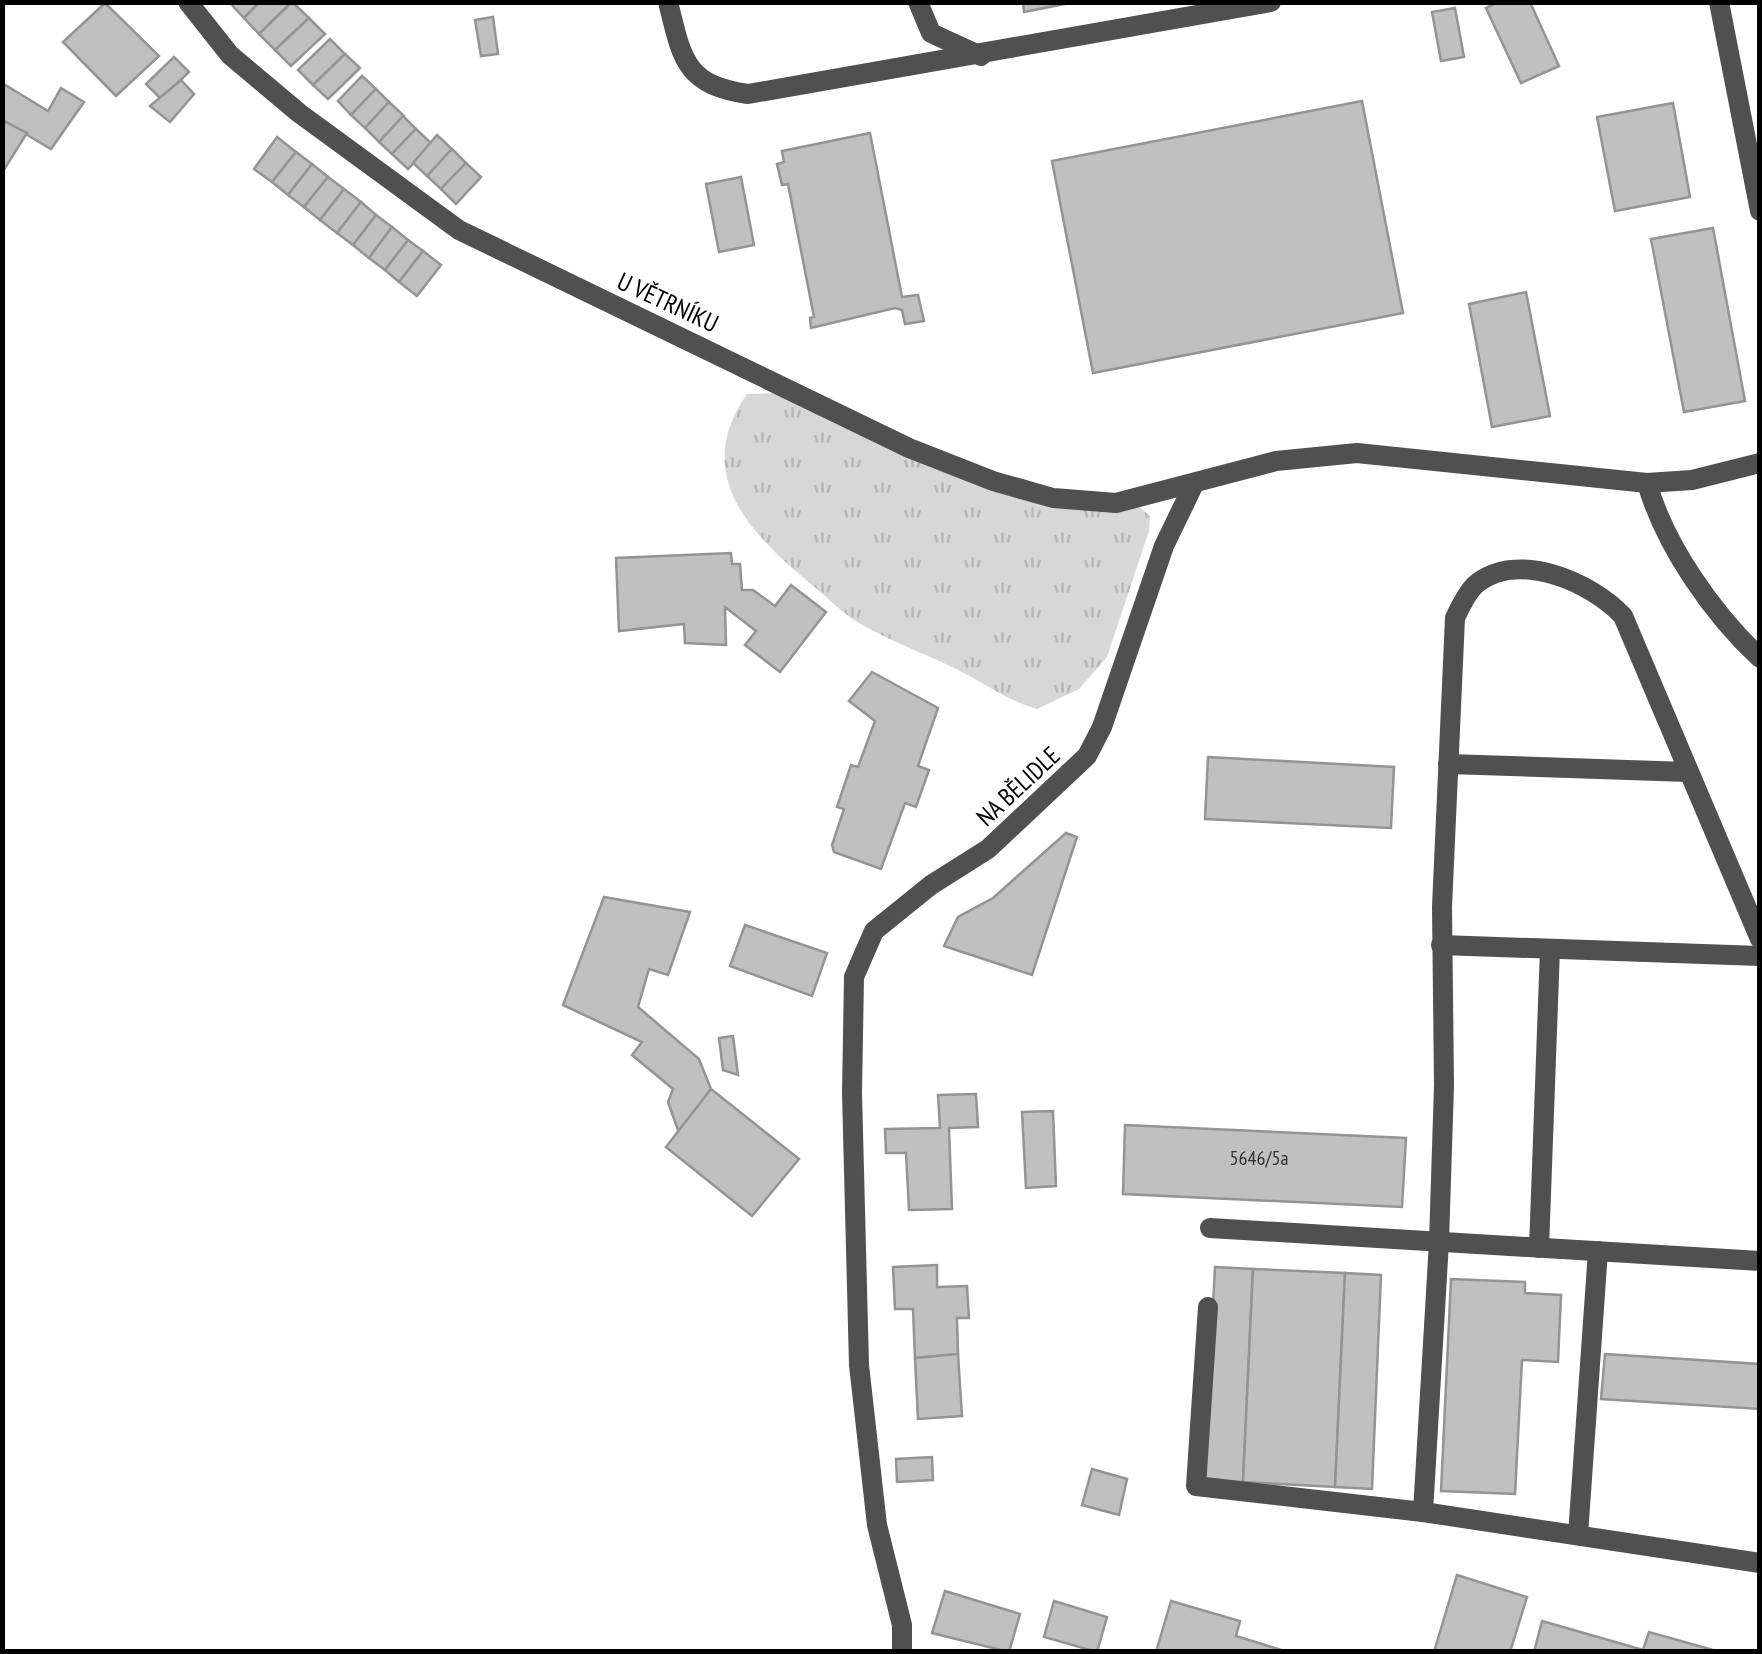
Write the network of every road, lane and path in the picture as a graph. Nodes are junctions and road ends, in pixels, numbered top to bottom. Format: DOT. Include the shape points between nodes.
graph roads {
  1 [pos="188,2"];
  2 [pos="668,2"];
  3 [pos="918,2"];
  4 [pos="1271,2"];
  5 [pos="1719,2"];
  6 [pos="981,56"];
  7 [pos="1760,211"];
  8 [pos="1760,463"];
  9 [pos="1646,484"];
  10 [pos="1194,486"];
  11 [pos="1760,658"];
  12 [pos="1448,764"];
  13 [pos="1688,772"];
  14 [pos="1760,939"];
  15 [pos="1441,945"];
  16 [pos="1550,949"];
  17 [pos="1760,956"];
  18 [pos="1210,1228"];
  19 [pos="1439,1242"];
  20 [pos="1539,1248"];
  21 [pos="1598,1252"];
  22 [pos="1760,1261"];
  23 [pos="1208,1307"];
  24 [pos="1423,1512"];
  25 [pos="1578,1536"];
  26 [pos="1760,1563"];
  27 [pos="902,1652"];
  1 -- 10 [label="street, U VĚTRNÍKU" via="230,56 459,230 908,448 1053,498 1116,503"];
  2 -- 6 [label="street" via="684,63 721,90 748,94"];
  3 -- 6 [label="street" via="931,33"];
  4 -- 6 [label="street"];
  5 -- 7 [label="street"];
  8 -- 9 [label="street"];
  9 -- 10 [label="street" via="1356,453 1276,461"];
  9 -- 11 [label="street" via="1668,534 1728,629"];
  10 -- 27 [label="street, NA BĚLIDLE" via="1164,546 1087,756 988,849 874,931 854,977 859,1364 872,1490"];
  12 -- 13 [label="street"];
  12 -- 13 [label="street" via="1455,618 1477,583 1530,572 1578,580 1623,616"];
  12 -- 15 [label="street"];
  13 -- 14 [label="street"];
  15 -- 16 [label="street"];
  15 -- 19 [label="street"];
  16 -- 17 [label="street"];
  16 -- 20 [label="street"];
  18 -- 19 [label="street"];
  19 -- 20 [label="street"];
  19 -- 24 [label="street"];
  20 -- 21 [label="street"];
  21 -- 22 [label="street"];
  21 -- 25 [label="street"];
  23 -- 24 [label="street" via="1196,1486"];
  24 -- 25 [label="street"];
  25 -- 26 [label="street"];
}
